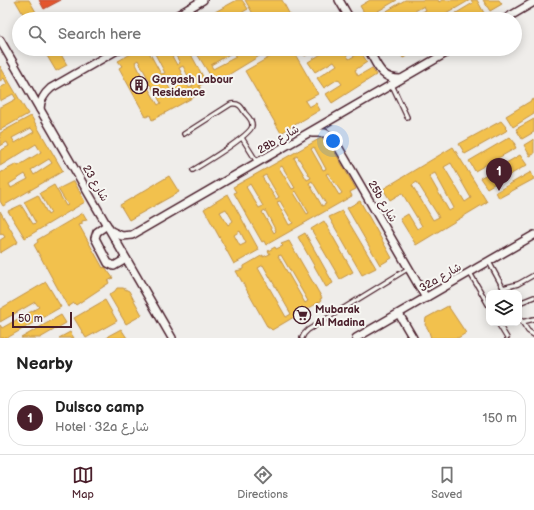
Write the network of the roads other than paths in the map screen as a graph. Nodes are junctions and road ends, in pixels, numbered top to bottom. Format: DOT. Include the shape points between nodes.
graph roads {
  1 [pos="203,0"];
  2 [pos="339,0"];
  3 [pos="534,2"];
  4 [pos="182,12"];
  5 [pos="346,12"];
  6 [pos="517,12"];
  7 [pos="1,44"];
  8 [pos="107,56"];
  9 [pos="372,56"];
  10 [pos="441,56"];
  11 [pos="401,79"];
  12 [pos="392,85"];
  13 [pos="40,109"];
  14 [pos="407,117"];
  15 [pos="184,134"];
  16 [pos="308,134"];
  17 [pos="242,138"];
  18 [pos="257,163"];
  19 [pos="193,170"];
  20 [pos="109,228"];
  21 [pos="534,235"];
  22 [pos="126,259"];
  23 [pos="489,262"];
  24 [pos="409,268"];
  25 [pos="470,273"];
  26 [pos="534,276"];
  27 [pos="503,288"];
  28 [pos="534,297"];
  29 [pos="426,298"];
  30 [pos="486,301"];
  31 [pos="522,301"];
  32 [pos="399,314"];
  33 [pos="534,319"];
  34 [pos="522,322"];
  35 [pos="500,326"];
  36 [pos="534,335"];
  37 [pos="172,338"];
  38 [pos="302,338"];
  39 [pos="356,338"];
  40 [pos="413,338"];
  41 [pos="507,338"];
  1 -- 4 [label="street"];
  2 -- 5 [label="street"];
  3 -- 6 [label="street"];
  7 -- 13 [label="street, شارع 23"];
  8 -- 13 [label="street" via="51,88 44,96"];
  9 -- 11 [label="street" via="384,75 392,79"];
  10 -- 11 [label="street, 28b شارع"];
  11 -- 12 [label="street, 28b شارع"];
  12 -- 14 [label="lane"];
  12 -- 16 [label="street, 28b شارع"];
  13 -- 20 [label="street, شارع 23"];
  15 -- 17 [label="lane" via="236,103 253,124 250,132"];
  16 -- 18 [label="street, 28b شارع"];
  16 -- 24 [label="street, 25b شارع" via="323,132 333,138"];
  17 -- 18 [label="lane"];
  17 -- 19 [label="lane"];
  18 -- 20 [label="street, 28b شارع" via="132,235 122,236"];
  20 -- 22 [label="street, شارع 23"];
  20 -- 22 [label="street" via="97,232 95,238 108,263 114,266"];
  21 -- 23 [label="street, 32a شارع"];
  22 -- 37 [label="street, شارع 23"];
  23 -- 25 [label="street, 32a شارع"];
  23 -- 27 [label="lane"];
  24 -- 29 [label="street, 25b شارع"];
  24 -- 38 [label="lane" via="308,330"];
  25 -- 29 [label="street, 32a شارع"];
  25 -- 30 [label="lane"];
  26 -- 27 [label="lane"];
  28 -- 31 [label="lane"];
  29 -- 32 [label="street, 32a شارع"];
  32 -- 39 [label="street, 32a شارع"];
  32 -- 40 [label="street"];
  33 -- 34 [label="lane"];
  34 -- 36 [label="lane" via="528,332"];
  35 -- 41 [label="lane"];
}
